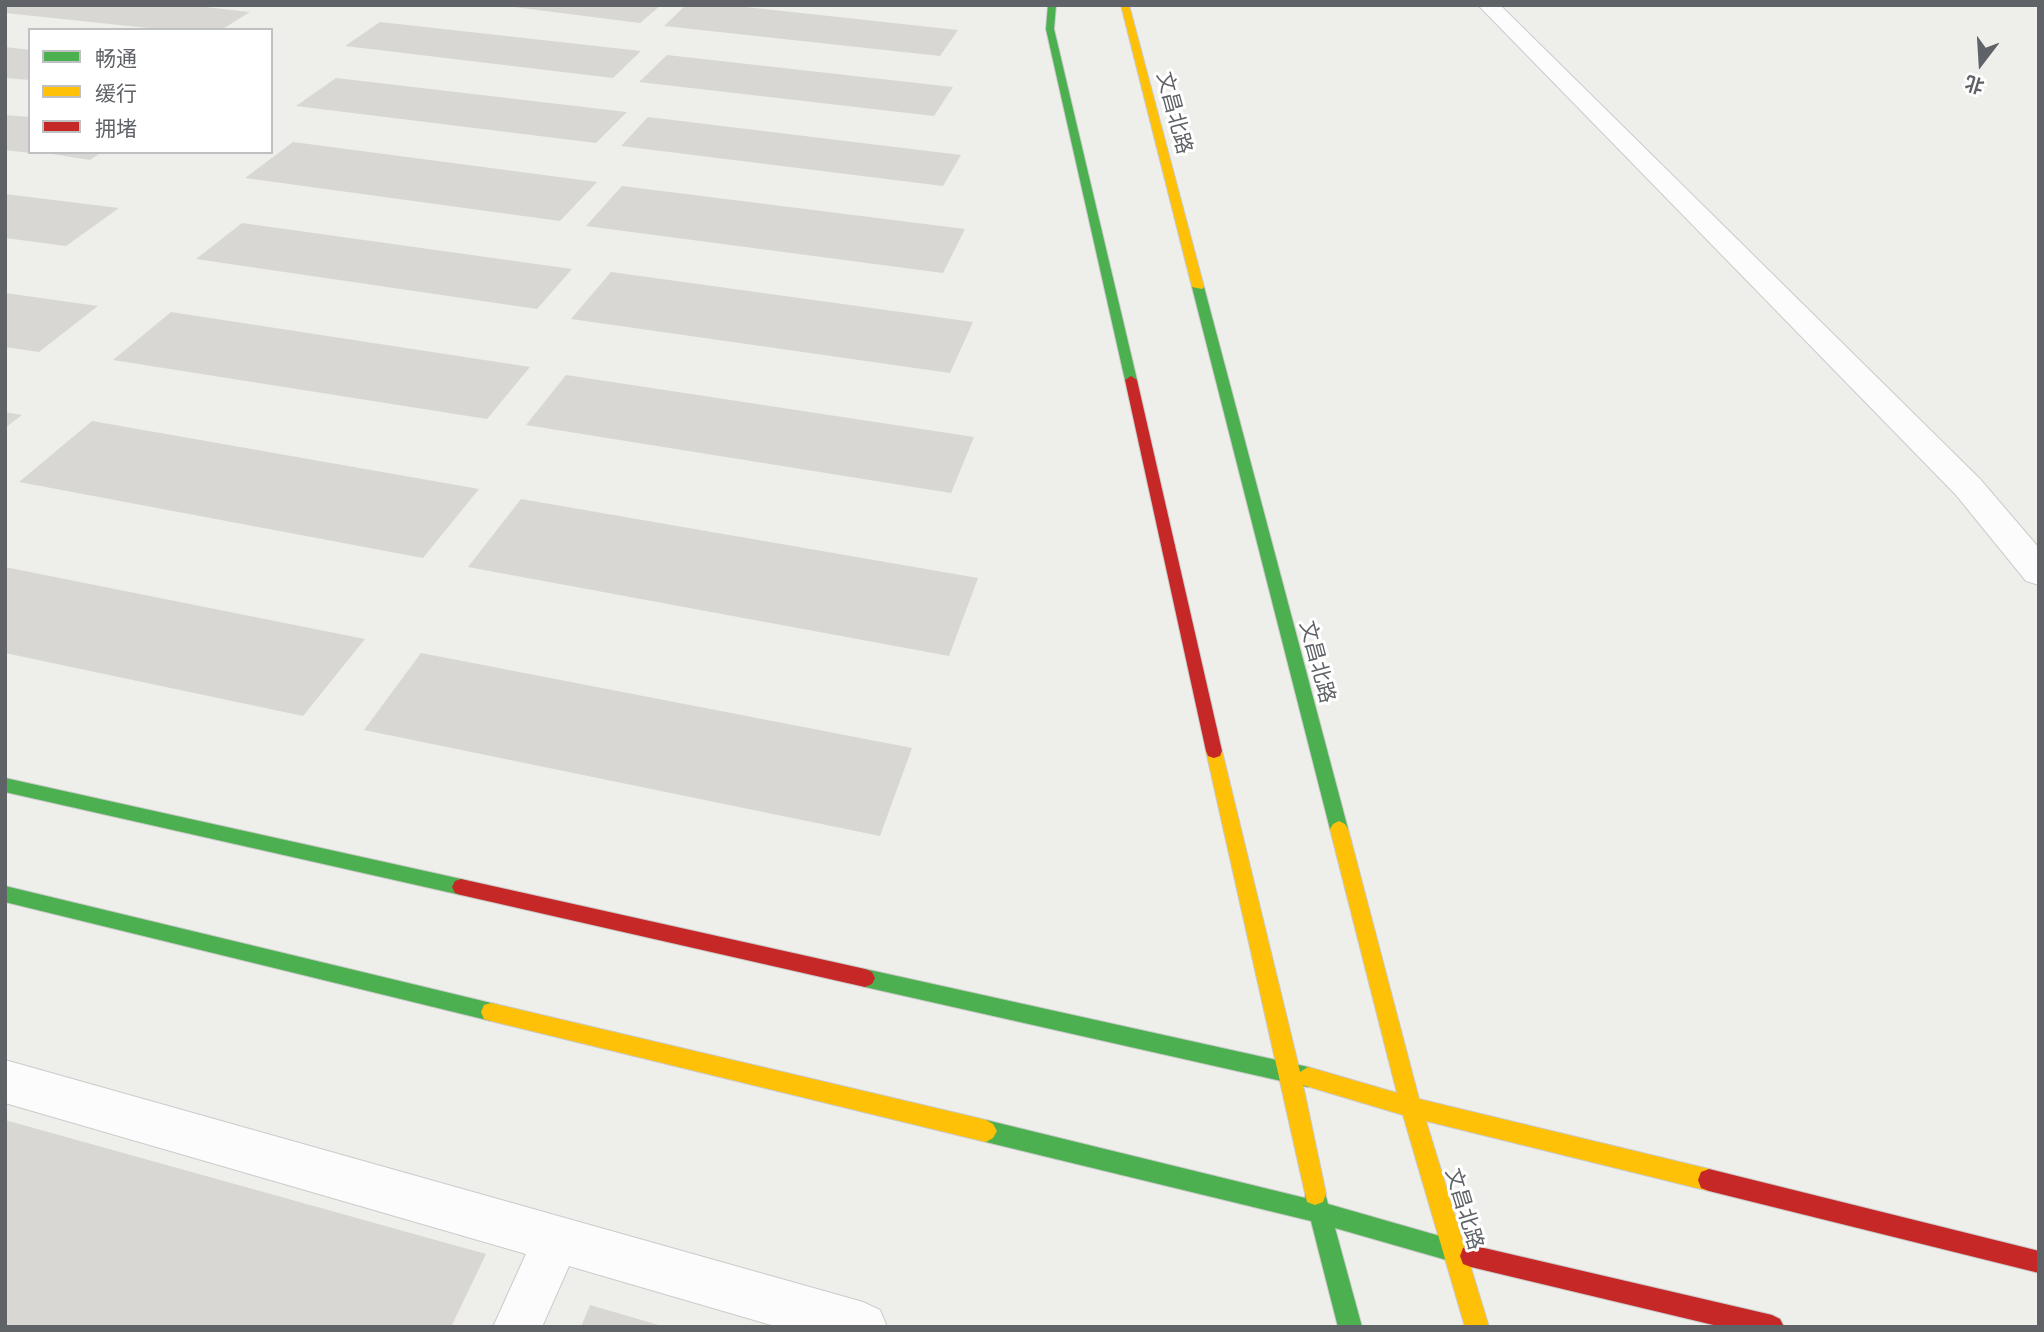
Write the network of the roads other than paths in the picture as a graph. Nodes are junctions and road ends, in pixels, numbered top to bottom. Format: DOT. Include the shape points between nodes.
graph roads {
  1 [pos="1052,5"];
  2 [pos="1125,5"];
  3 [pos="1488,5"];
  4 [pos="2039,572"];
  5 [pos="5,785"];
  6 [pos="5,894"];
  7 [pos="1293,1073"];
  8 [pos="5,1081"];
  9 [pos="1411,1107"];
  10 [pos="1319,1212"];
  11 [pos="557,1238"];
  12 [pos="1455,1252"];
  13 [pos="2039,1262"];
  14 [pos="517,1327"];
  15 [pos="863,1327"];
  16 [pos="1350,1327"];
  17 [pos="1477,1327"];
  18 [pos="1772,1327"];
  1 -- 7 [label="main road" via="1050,29 1243,883"];
  2 -- 9 [label="main road, 文昌北路"];
  3 -- 4 [label="street" via="1958,478"];
  5 -- 7 [label="main road"];
  6 -- 10 [label="main road"];
  7 -- 9 [label="main road"];
  7 -- 10 [label="main road"];
  8 -- 11 [label="lane"];
  9 -- 12 [label="main road, 文昌北路"];
  9 -- 13 [label="main road"];
  10 -- 12 [label="main road"];
  10 -- 16 [label="main road"];
  11 -- 14 [label="lane"];
  11 -- 15 [label="lane"];
  12 -- 17 [label="main road, 文昌北路"];
  12 -- 18 [label="main road"];
}
